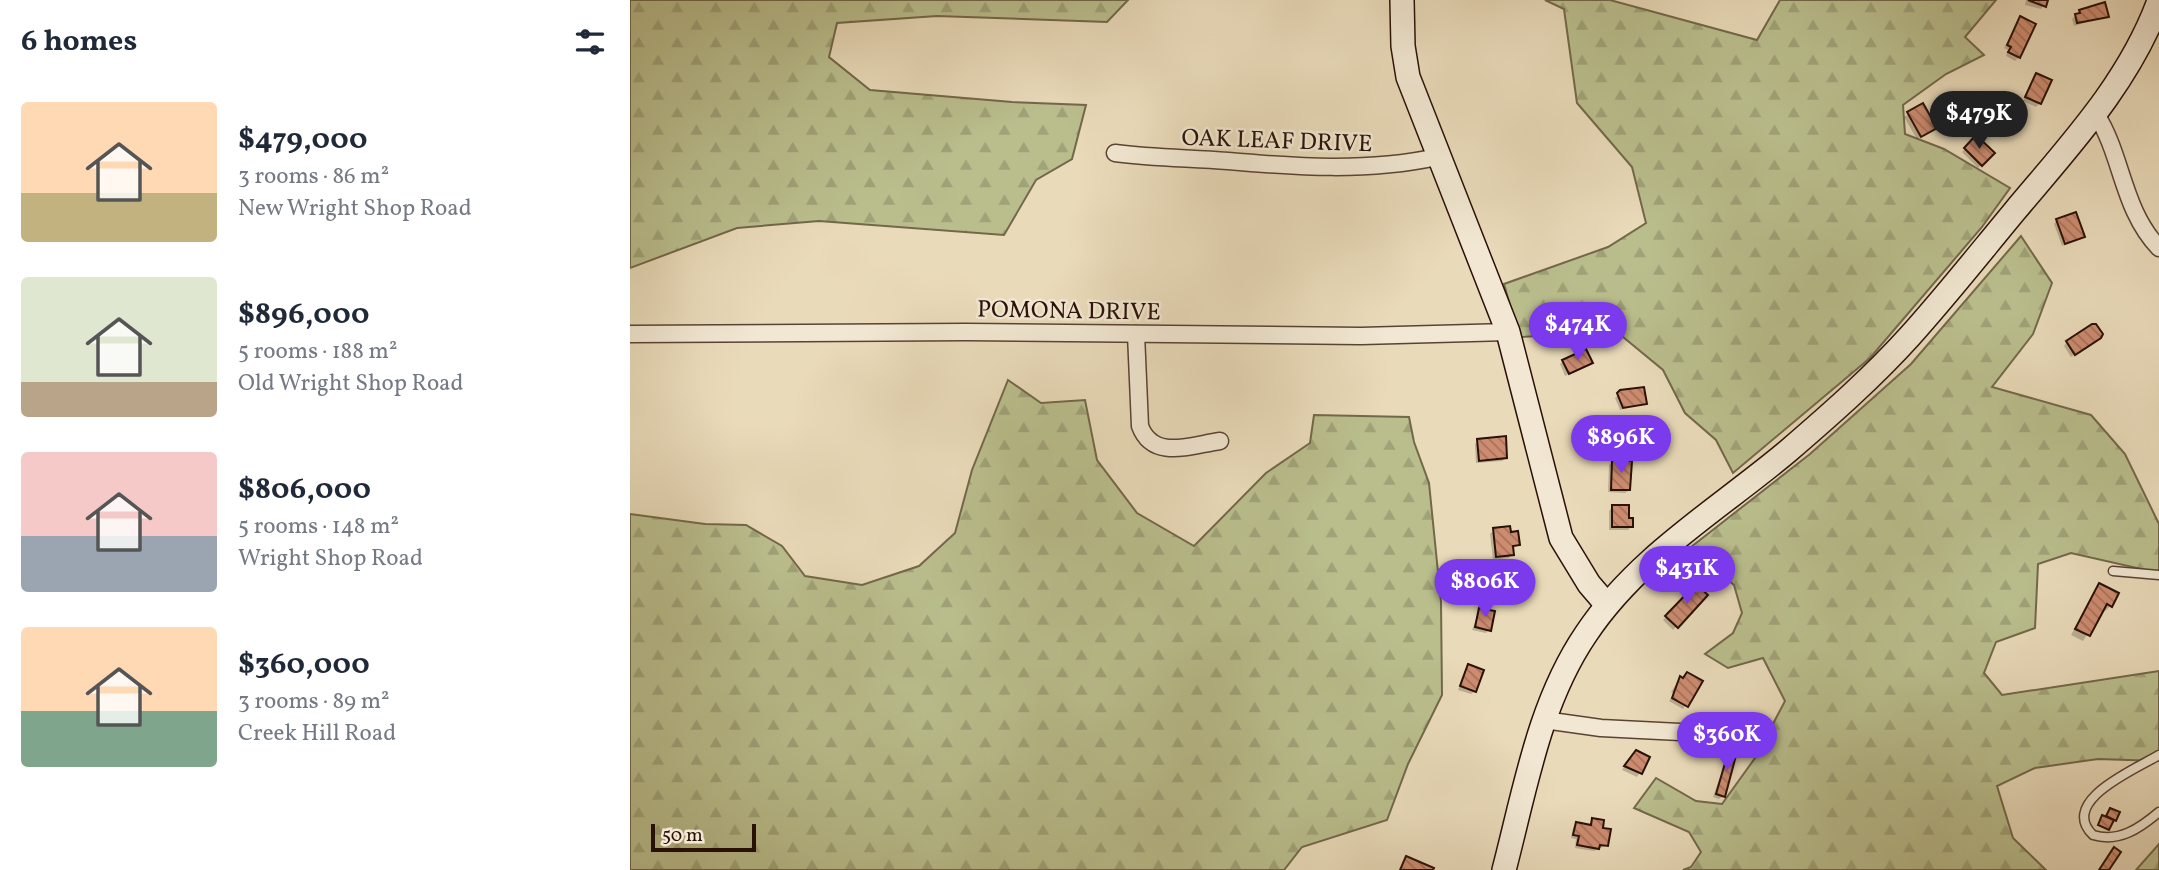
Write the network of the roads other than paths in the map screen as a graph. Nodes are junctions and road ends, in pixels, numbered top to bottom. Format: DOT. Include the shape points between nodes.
graph roads {
  1 [pos="1402,0"];
  2 [pos="2159,1"];
  3 [pos="2096,114"];
  4 [pos="1115,153"];
  5 [pos="1437,157"];
  6 [pos="2159,247"];
  7 [pos="1508,332"];
  8 [pos="630,334"];
  9 [pos="1136,334"];
  10 [pos="1220,441"];
  11 [pos="2113,570"];
  12 [pos="2159,575"];
  13 [pos="1607,605"];
  14 [pos="1544,720"];
  15 [pos="1739,735"];
  16 [pos="2159,755"];
  17 [pos="2159,812"];
  18 [pos="1504,870"];
  1 -- 5 [label="street" via="1402,46 1408,77"];
  2 -- 3 [label="street" via="2137,48"];
  3 -- 6 [label="street" via="2134,215"];
  3 -- 13 [label="street" via="1875,372 1790,449 1647,564"];
  4 -- 5 [label="street, OAK LEAF DRIVE" via="1322,167 1386,166"];
  5 -- 7 [label="street"];
  7 -- 9 [label="street, POMONA DRIVE"];
  7 -- 13 [label="street" via="1561,538"];
  8 -- 9 [label="street, POMONA DRIVE"];
  9 -- 10 [label="street" via="1140,426 1145,438 1166,449"];
  11 -- 12 [label="lane"];
  13 -- 14 [label="street" via="1572,657"];
  14 -- 15 [label="street" via="1601,728"];
  14 -- 18 [label="street"];
  16 -- 17 [label="lane" via="2096,793 2083,812 2083,821 2093,835 2116,838"];
}
